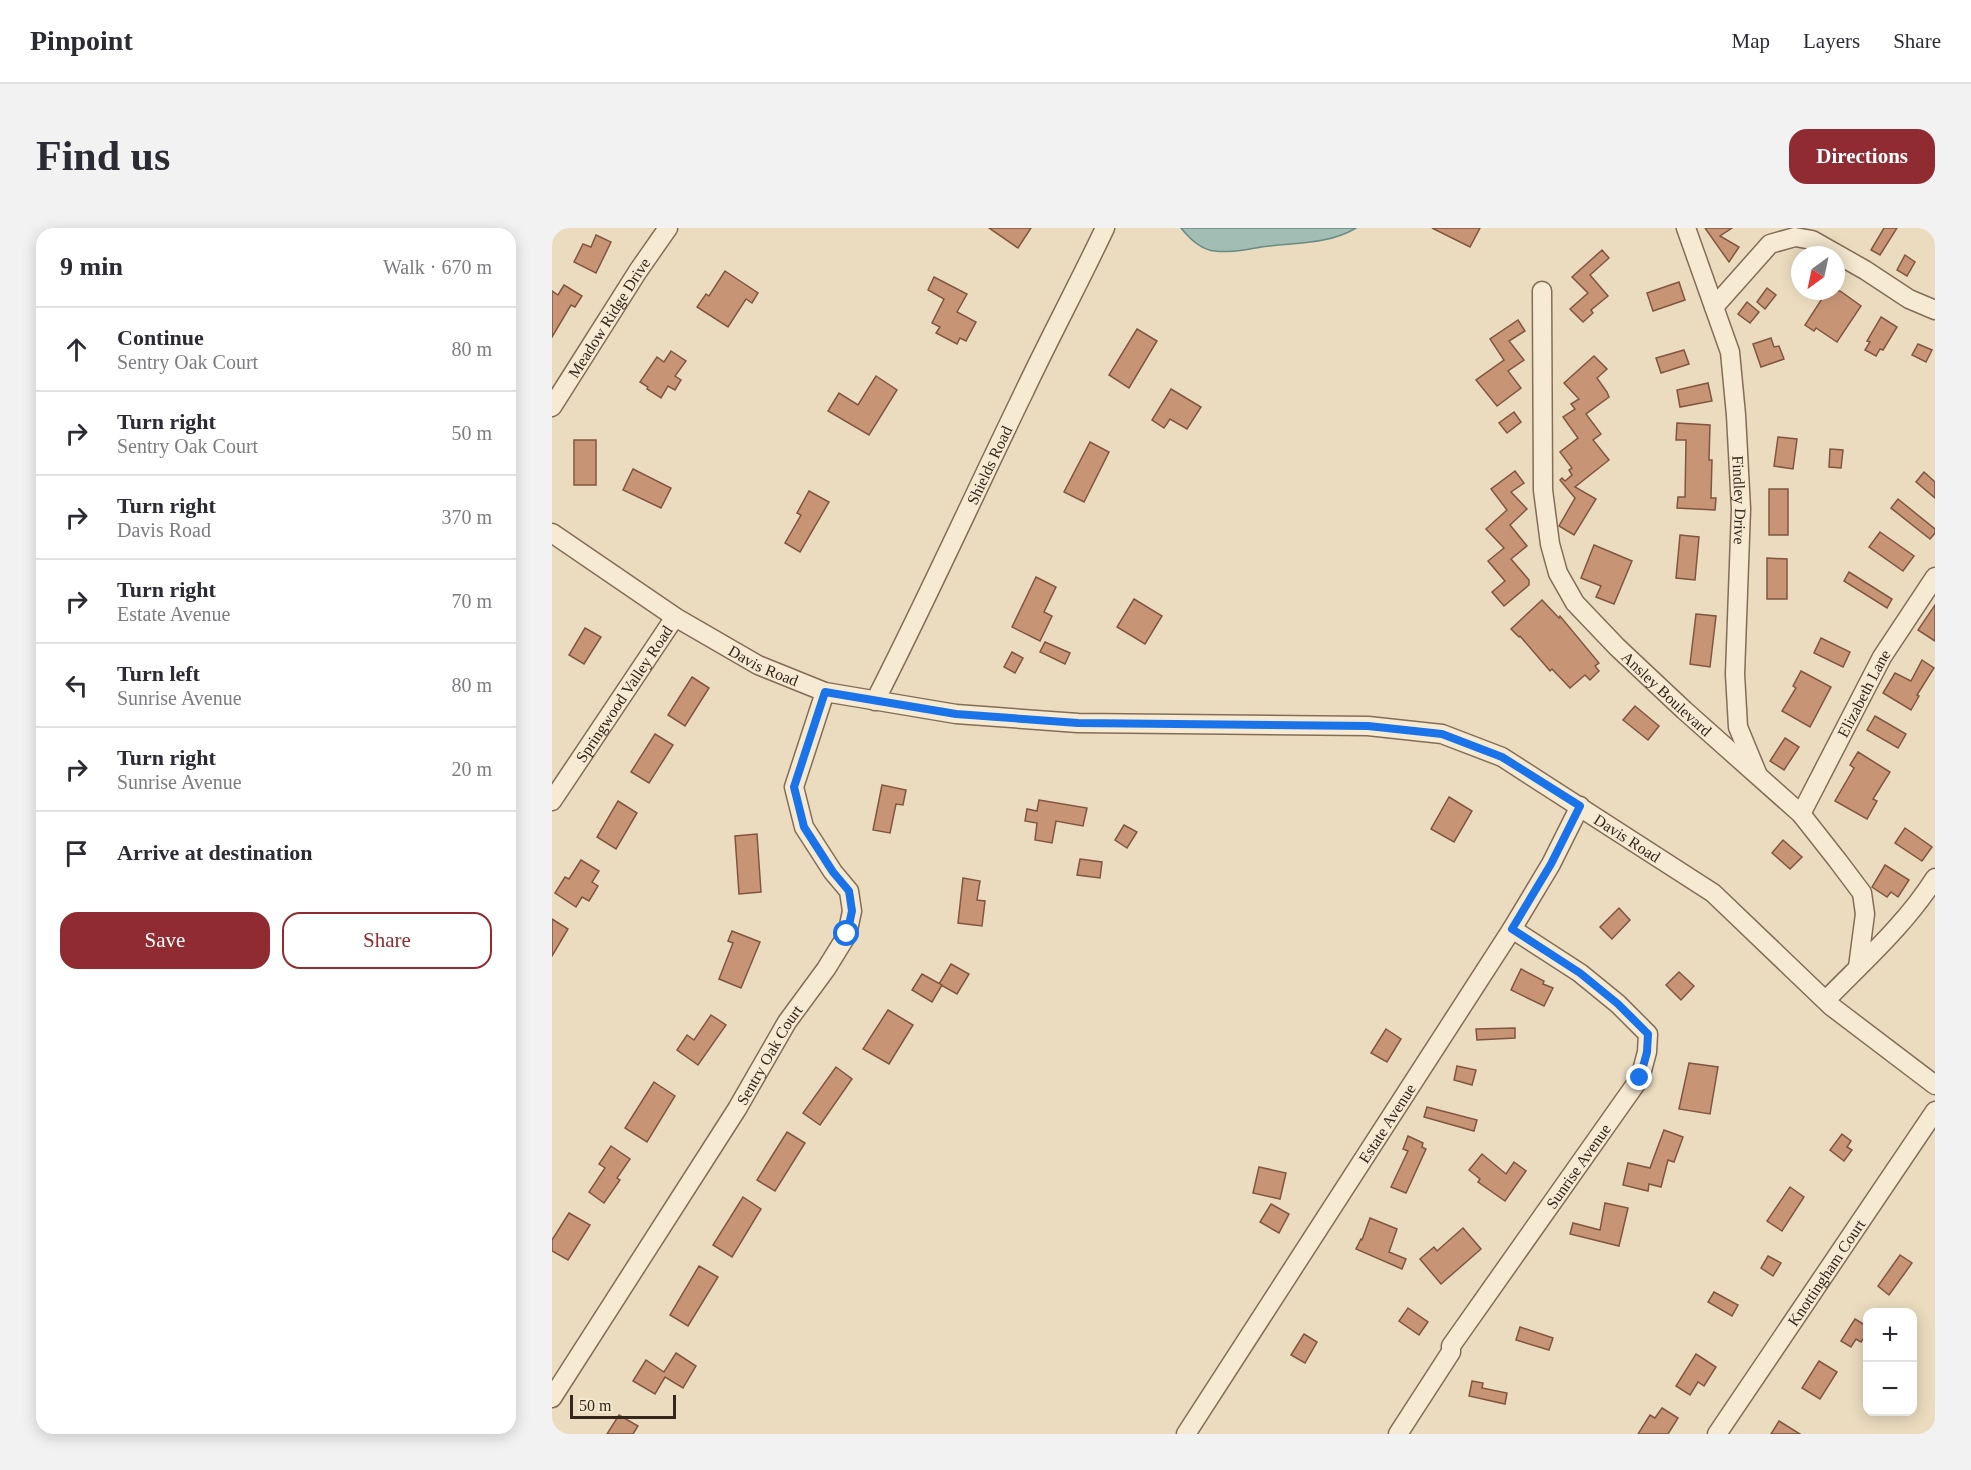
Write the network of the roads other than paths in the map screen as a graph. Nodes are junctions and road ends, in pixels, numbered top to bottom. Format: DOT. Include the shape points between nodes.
graph roads {
  1 [pos="668,228"];
  2 [pos="1105,228"];
  3 [pos="1686,228"];
  4 [pos="1772,236"];
  5 [pos="1542,291"];
  6 [pos="1714,307"];
  7 [pos="1935,310"];
  8 [pos="552,407"];
  9 [pos="552,533"];
  10 [pos="1935,577"];
  11 [pos="675,617"];
  12 [pos="825,692"];
  13 [pos="875,701"];
  14 [pos="1758,776"];
  15 [pos="552,801"];
  16 [pos="1580,806"];
  17 [pos="1801,814"];
  18 [pos="1935,878"];
  19 [pos="1928,901"];
  20 [pos="1512,929"];
  21 [pos="1858,967"];
  22 [pos="1826,1000"];
  23 [pos="1935,1085"];
  24 [pos="1935,1111"];
  25 [pos="552,1398"];
  26 [pos="1186,1434"];
  27 [pos="1398,1434"];
  28 [pos="1717,1434"];
  1 -- 8 [label="street, Meadow Ridge Drive"];
  2 -- 13 [label="street, Shields Road"];
  3 -- 6 [label="street, Findley Drive"];
  4 -- 6 [label="street"];
  4 -- 7 [label="street" via="1812,240 1909,299"];
  5 -- 14 [label="street, Ansley Boulevard" via="1543,490 1558,573 1575,603 1617,647"];
  6 -- 14 [label="street, Findley Drive" via="1730,352 1742,509 1735,674 1738,727"];
  9 -- 11 [label="street, Davis Road"];
  10 -- 17 [label="street, Elizabeth Lane" via="1882,657"];
  11 -- 12 [label="street, Davis Road" via="758,665"];
  11 -- 15 [label="street, Springwood Valley Road"];
  12 -- 13 [label="street, Davis Road"];
  12 -- 25 [label="street, Sentry Oak Court" via="794,787 804,827 849,891 852,911 847,934 787,1022 737,1108"];
  13 -- 16 [label="street, Davis Road" via="956,714 1078,723 1368,726 1442,734 1502,757"];
  14 -- 17 [label="street, Ansley Boulevard"];
  16 -- 20 [label="street, Estate Avenue"];
  16 -- 22 [label="street, Davis Road" via="1713,893"];
  17 -- 21 [label="street, Ansley Boulevard" via="1862,893 1865,914"];
  18 -- 19 [label="street"];
  19 -- 21 [label="street"];
  20 -- 26 [label="street, Estate Avenue"];
  20 -- 27 [label="street, Sunrise Avenue" via="1580,973 1618,1004 1648,1034 1647,1052 1640,1078 1451,1346"];
  21 -- 22 [label="street"];
  22 -- 23 [label="street, Davis Road"];
  24 -- 28 [label="street, Knottingham Court"];
}
